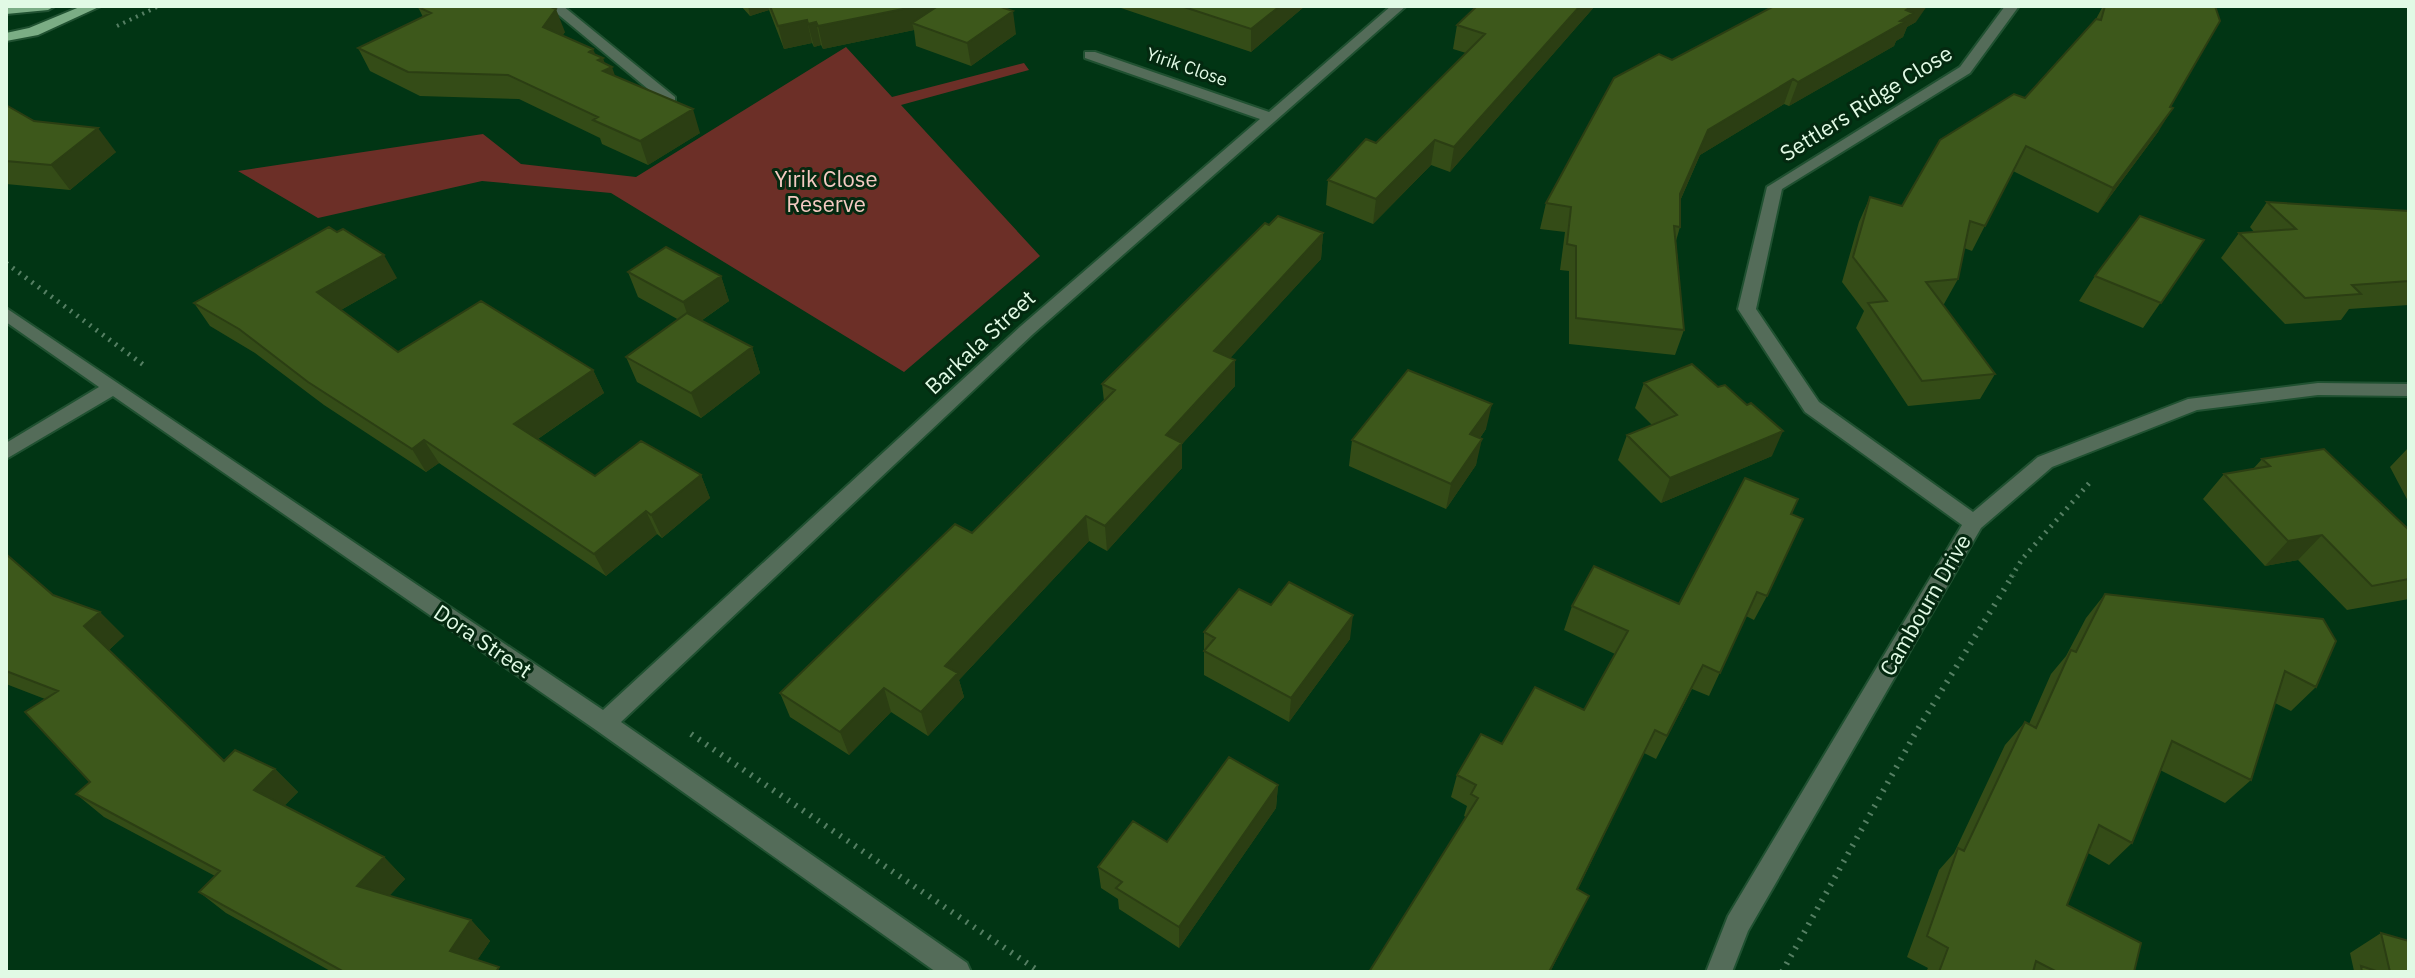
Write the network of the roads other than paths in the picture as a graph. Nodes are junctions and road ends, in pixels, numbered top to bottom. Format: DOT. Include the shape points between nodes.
graph roads {
  1 [pos="48,6"];
  2 [pos="94,6"];
  3 [pos="555,6"];
  4 [pos="1399,6"];
  5 [pos="2012,6"];
  6 [pos="6,10"];
  7 [pos="6,37"];
  8 [pos="1090,55"];
  9 [pos="670,100"];
  10 [pos="1270,117"];
  11 [pos="6,314"];
  12 [pos="112,388"];
  13 [pos="2409,390"];
  14 [pos="6,452"];
  15 [pos="1974,523"];
  16 [pos="604,723"];
  17 [pos="958,972"];
  18 [pos="1719,972"];
  1 -- 6 [label="main road"];
  2 -- 7 [label="main road" via="33,32"];
  3 -- 9 [label="street"];
  4 -- 10 [label="street, Barkala Street"];
  5 -- 15 [label="street, Settlers Ridge Close" via="1965,70 1775,187 1747,309 1812,407"];
  8 -- 10 [label="street, Yirik Close"];
  10 -- 16 [label="street, Barkala Street" via="1027,330"];
  11 -- 12 [label="street, Dora Street"];
  12 -- 14 [label="street"];
  12 -- 16 [label="street, Dora Street"];
  13 -- 15 [label="street, Cambourn Drive" via="2318,389 2195,404 2045,462"];
  15 -- 18 [label="street, Cambourn Drive" via="1737,925"];
  16 -- 17 [label="street, Dora Street"];
}
